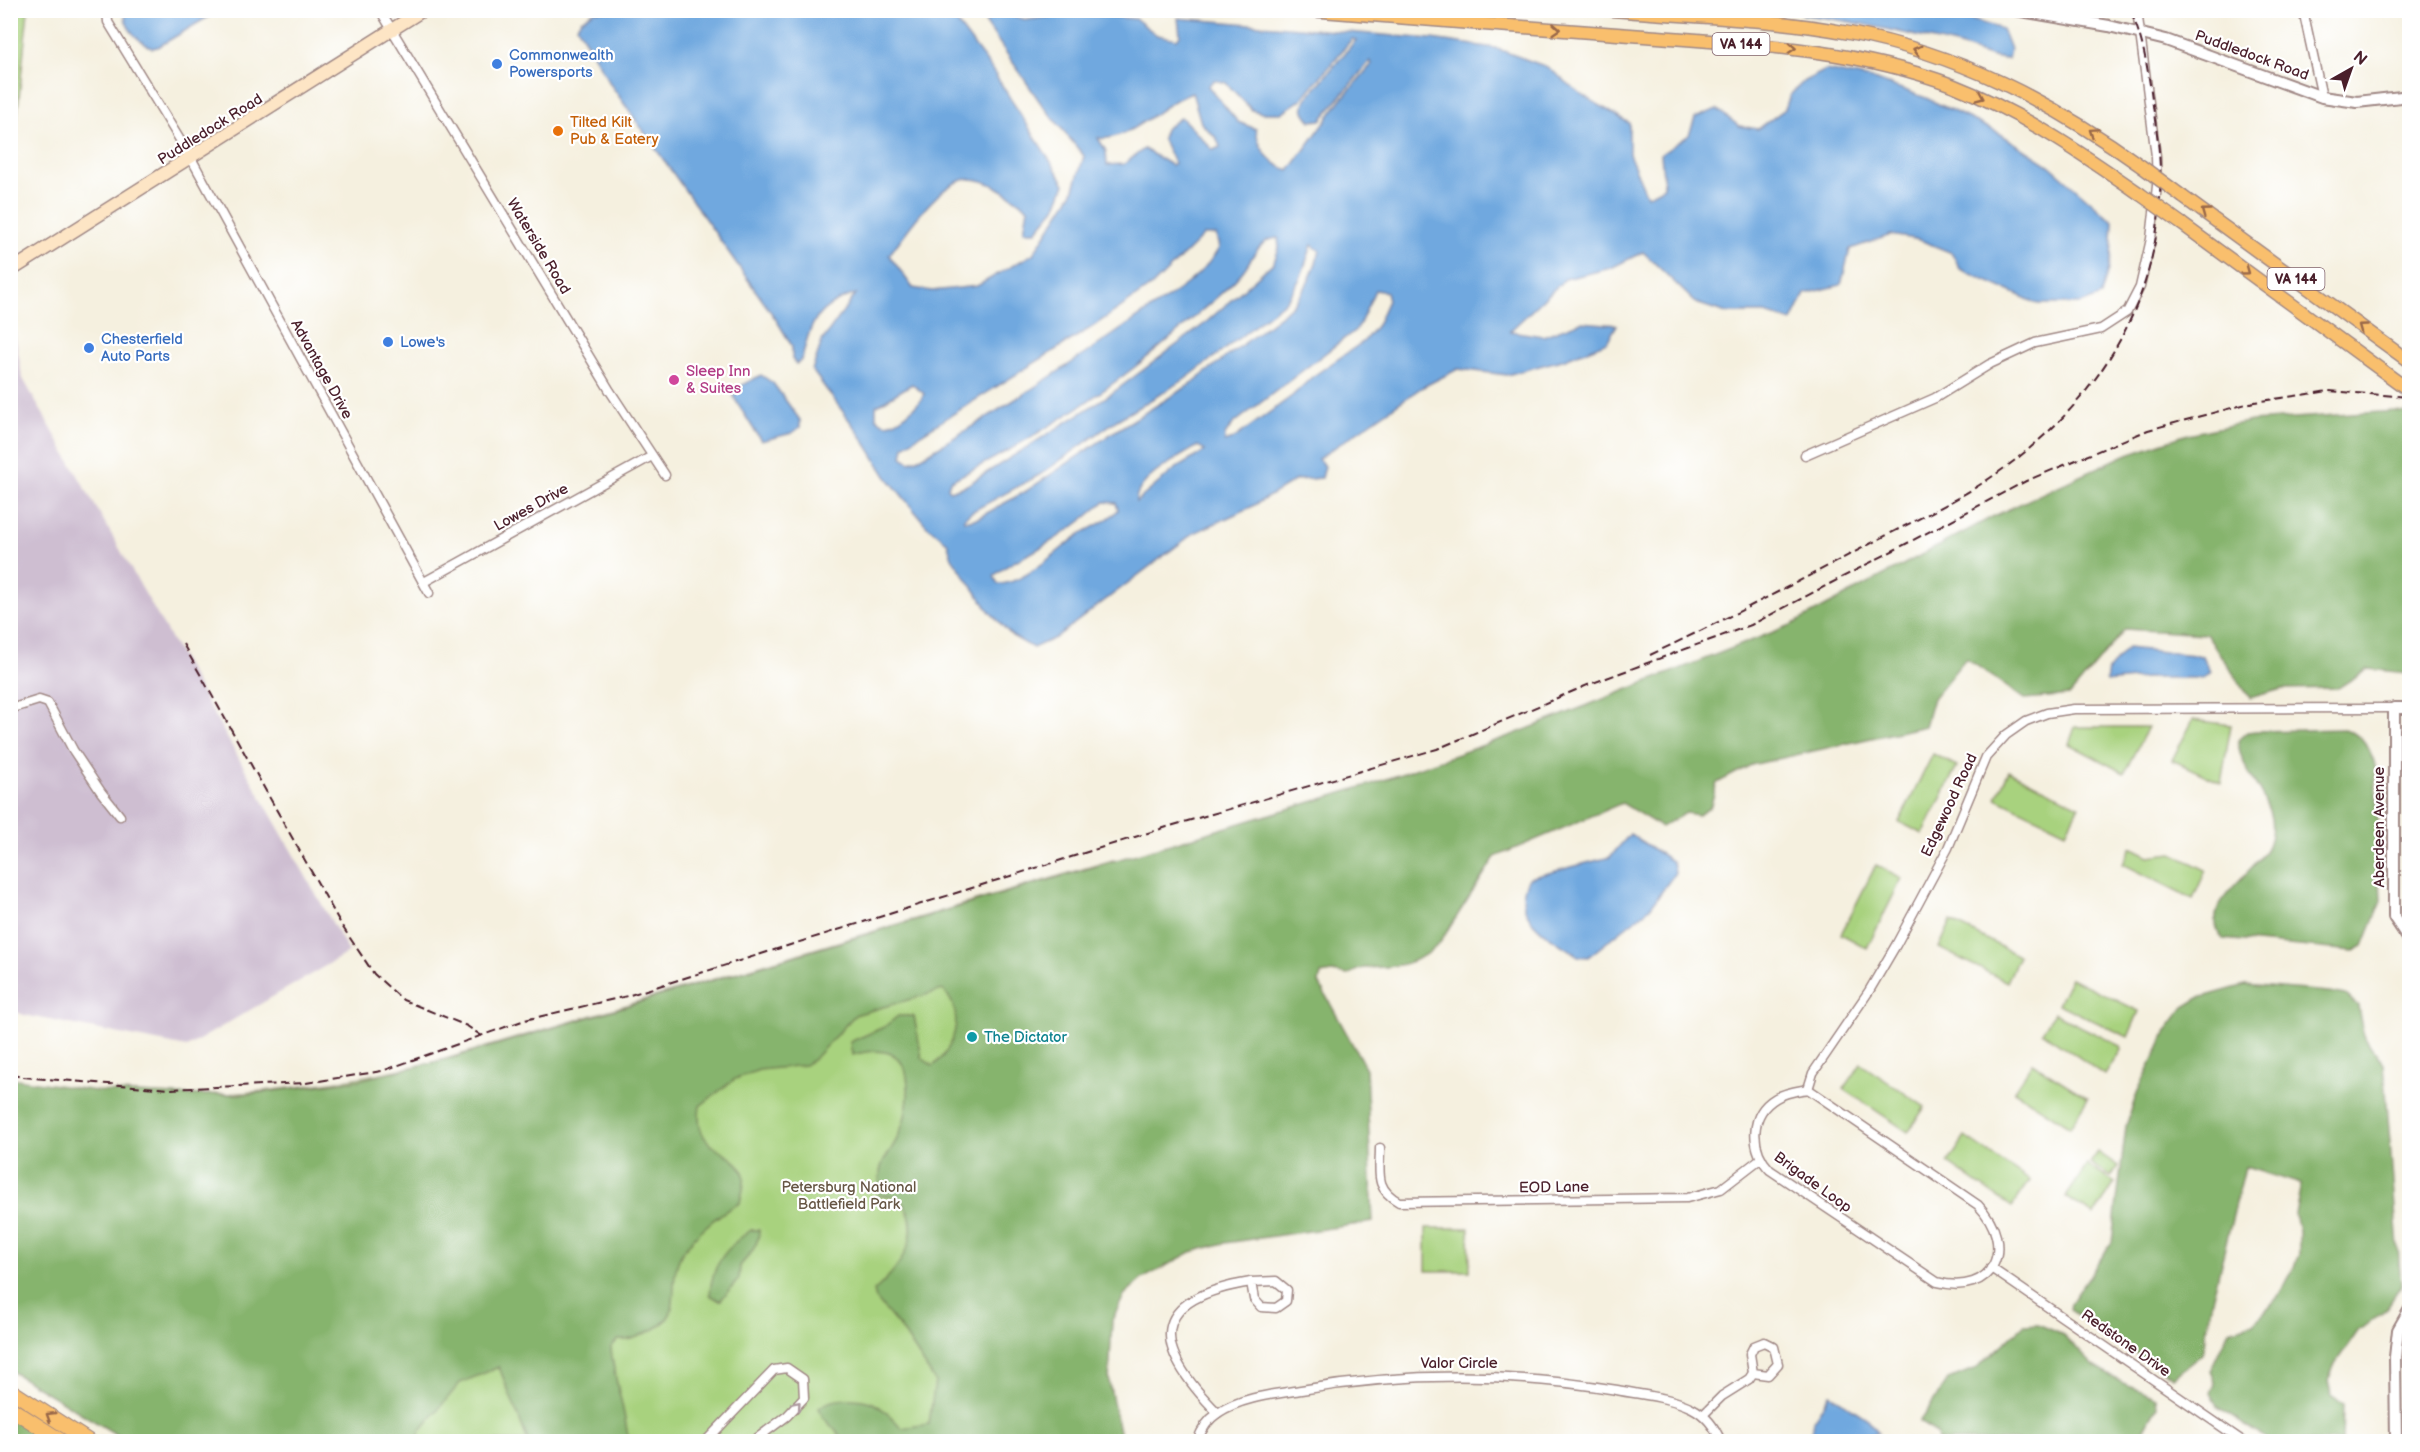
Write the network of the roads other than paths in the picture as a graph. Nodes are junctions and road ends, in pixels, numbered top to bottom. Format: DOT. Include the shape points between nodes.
graph roads {
  1 [pos="107,10"];
  2 [pos="380,10"];
  3 [pos="423,10"];
  4 [pos="1309,10"];
  5 [pos="1612,10"];
  6 [pos="2015,10"];
  7 [pos="2137,10"];
  8 [pos="2303,10"];
  9 [pos="392,30"];
  10 [pos="2141,34"];
  11 [pos="2409,96"];
  12 [pos="2322,97"];
  13 [pos="191,158"];
  14 [pos="10,271"];
  15 [pos="2409,362"];
  16 [pos="2409,391"];
  17 [pos="1805,455"];
  18 [pos="652,456"];
  19 [pos="665,475"];
  20 [pos="424,582"];
  21 [pos="429,593"];
  22 [pos="2394,708"];
  23 [pos="2409,708"];
  24 [pos="10,710"];
  25 [pos="120,816"];
  26 [pos="2409,941"];
  27 [pos="1808,1089"];
  28 [pos="1380,1148"];
  29 [pos="1760,1159"];
  30 [pos="1991,1268"];
  31 [pos="1251,1282"];
  32 [pos="2409,1309"];
  33 [pos="1753,1373"];
  34 [pos="10,1390"];
  35 [pos="10,1408"];
  36 [pos="1218,1413"];
  37 [pos="1703,1415"];
  38 [pos="63,1442"];
  39 [pos="90,1442"];
  40 [pos="705,1442"];
  41 [pos="752,1442"];
  42 [pos="1197,1442"];
  43 [pos="1721,1442"];
  44 [pos="2244,1442"];
  45 [pos="2396,1442"];
  1 -- 13 [label="street, Advantage Drive" via="108,22"];
  2 -- 9 [label="street, Waterside Road"];
  3 -- 9 [label="main road, Puddledock Road"];
  4 -- 16 [label="main road, VA 144, one-way, bridge" via="1759,45 1856,58 1919,74 2000,106 2069,144"];
  15 -- 5 [label="main road, VA 144, one-way, bridge" via="2075,120 1956,62 1910,47 1817,28"];
  6 -- 10 [label="street, Puddledock Road"];
  7 -- 10 [label="street"];
  8 -- 12 [label="street"];
  9 -- 13 [label="main road, Puddledock Road"];
  9 -- 18 [label="street, Waterside Road"];
  10 -- 12 [label="street, Puddledock Road" via="2200,51"];
  10 -- 17 [label="street" via="2157,186 2144,271 2127,312 2101,329 2035,343 1990,364 1935,398"];
  11 -- 12 [label="street, Puddledock Road" via="2357,102"];
  13 -- 14 [label="main road, Puddledock Road"];
  13 -- 20 [label="street, Advantage Drive"];
  18 -- 19 [label="street, Waterside Road"];
  18 -- 20 [label="street, Lowes Drive"];
  20 -- 21 [label="street, Advantage Drive"];
  22 -- 23 [label="street, Edgewood Road"];
  22 -- 26 [label="street, Aberdeen Avenue" via="2394,917"];
  22 -- 27 [label="street, Edgewood Road" via="2074,708 2026,721 1986,757 1947,848 1901,934 1869,991 1813,1073"];
  24 -- 25 [label="street" via="39,700 48,703 79,758"];
  27 -- 29 [label="street, Brigade Loop" via="1784,1094 1760,1113 1755,1136"];
  27 -- 30 [label="street" via="1978,1205 1995,1228 1998,1252"];
  28 -- 29 [label="street, EOD Lane" via="1380,1185 1399,1202 1700,1197 1730,1184"];
  29 -- 30 [label="street, Brigade Loop" via="1770,1170 1937,1282 1966,1285"];
  30 -- 44 [label="street, Redstone Drive"];
  31 -- 31 [label="street" via="1281,1283 1287,1290 1286,1301 1276,1308 1261,1307 1254,1299"];
  31 -- 36 [label="street" via="1194,1298 1177,1312 1170,1327 1170,1346 1178,1366"];
  32 -- 45 [label="street" via="2398,1329 2396,1348"];
  33 -- 37 [label="street"];
  39 -- 34 [label="highway, one-way"];
  35 -- 38 [label="highway"];
  36 -- 37 [label="street, Valor Circle" via="1246,1401 1342,1383 1469,1375 1587,1385 1682,1404"];
  36 -- 42 [label="street, Valor Circle"];
  37 -- 43 [label="street"];
  41 -- 40 [label="street, one-way" via="804,1398 803,1379 793,1370 780,1368 769,1374"];
}
